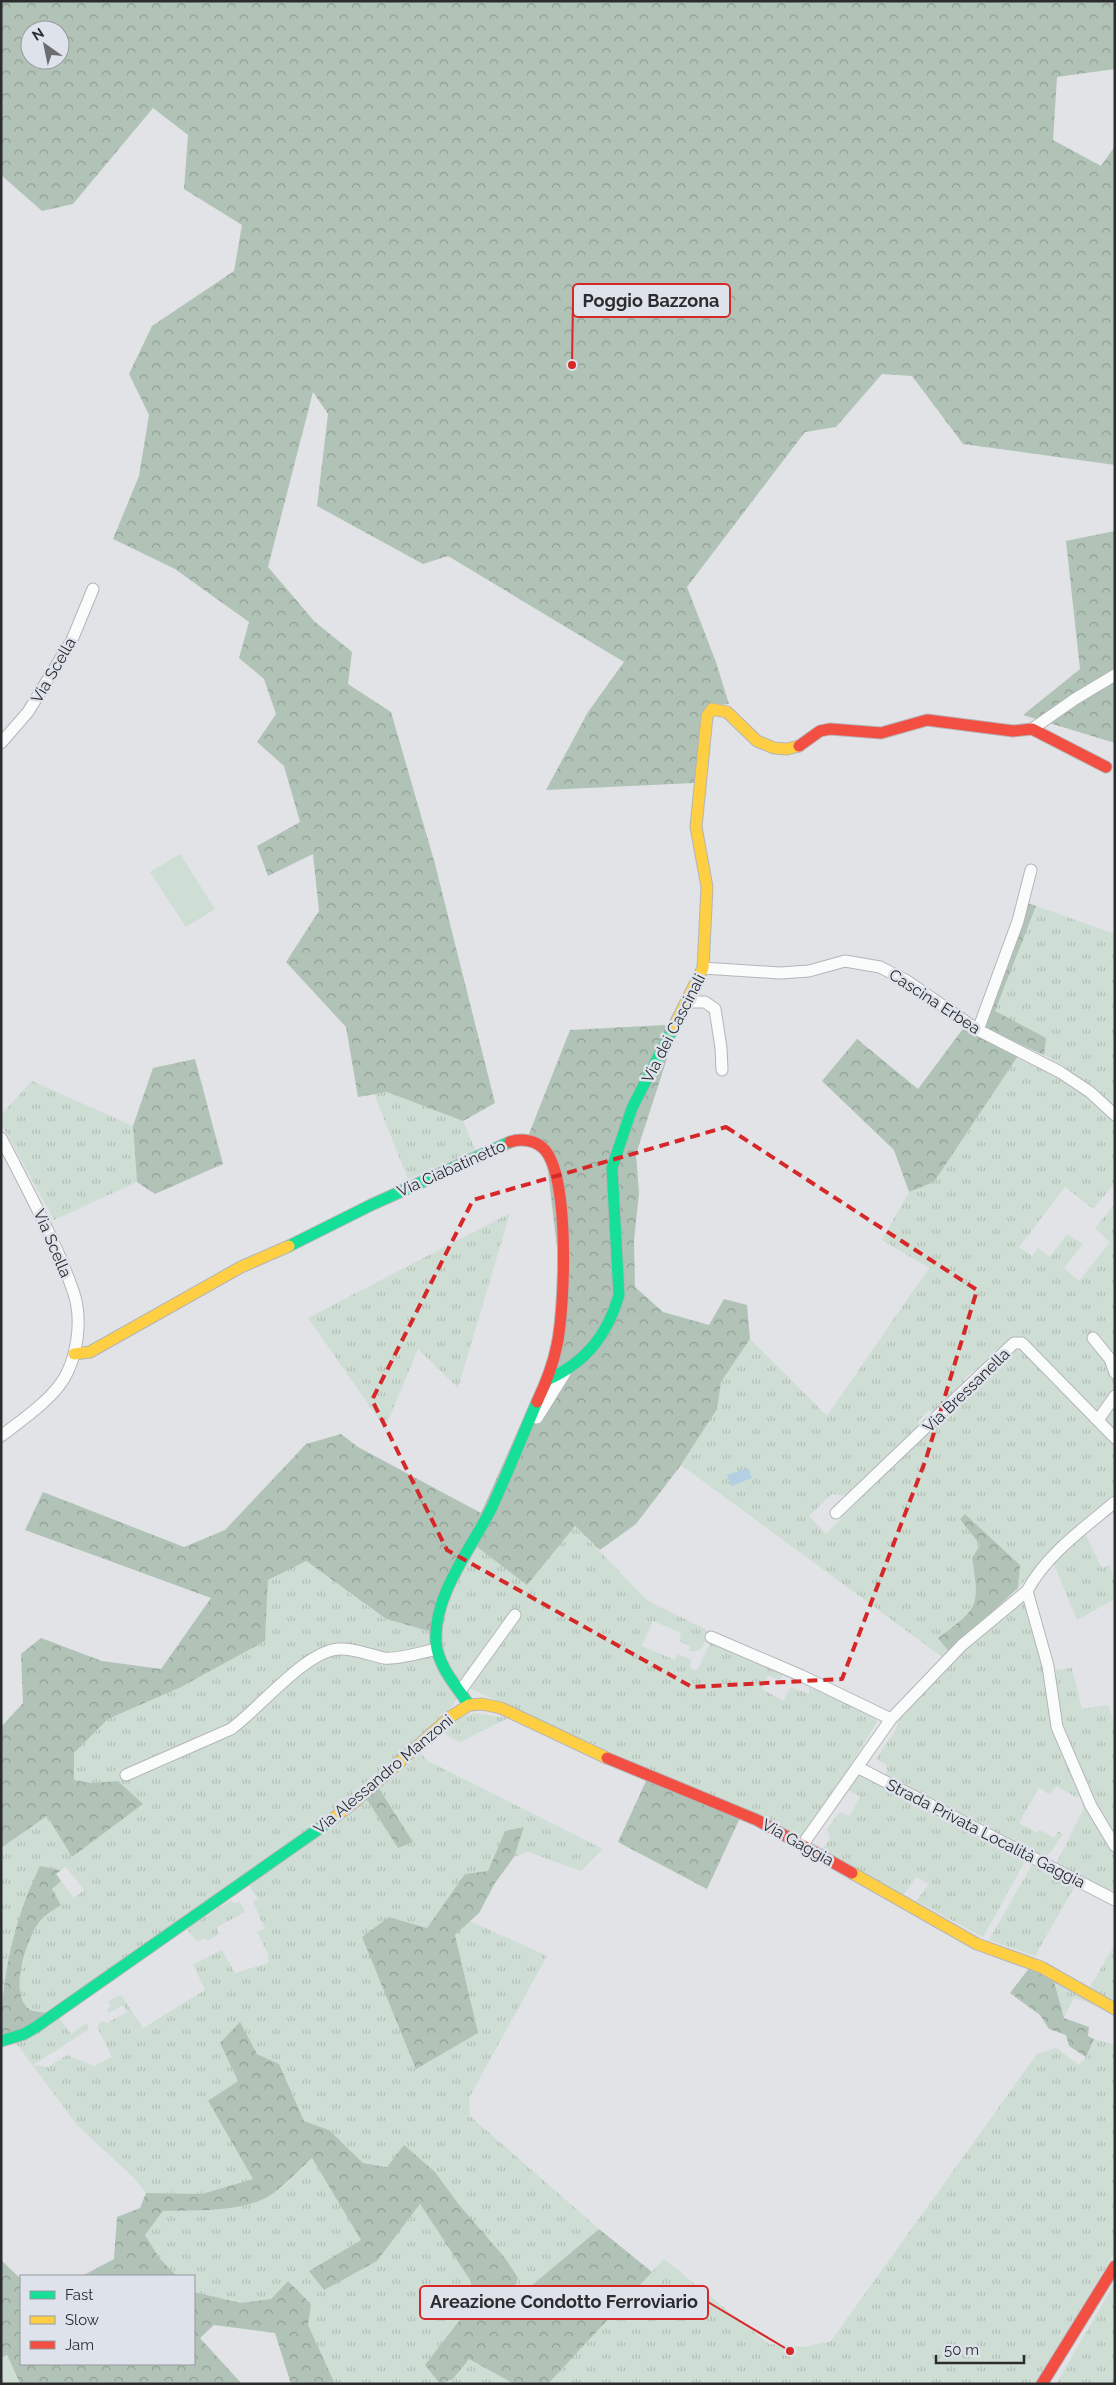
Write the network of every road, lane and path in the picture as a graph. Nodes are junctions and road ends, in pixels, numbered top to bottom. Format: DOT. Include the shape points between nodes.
graph roads {
  1 [pos="93,589"];
  2 [pos="1115,675"];
  3 [pos="1032,729"];
  4 [pos="1,743"];
  5 [pos="1106,766"];
  6 [pos="1031,870"];
  7 [pos="703,968"];
  8 [pos="687,1002"];
  9 [pos="978,1030"];
  10 [pos="722,1070"];
  11 [pos="1115,1115"];
  12 [pos="1,1138"];
  13 [pos="1094,1338"];
  14 [pos="74,1354"];
  15 [pos="565,1373"];
  16 [pos="1115,1373"];
  17 [pos="547,1380"];
  18 [pos="1115,1396"];
  19 [pos="1098,1420"];
  20 [pos="1,1436"];
  21 [pos="1115,1438"];
  22 [pos="517,1450"];
  23 [pos="1115,1502"];
  24 [pos="836,1513"];
  25 [pos="1027,1591"];
  26 [pos="515,1615"];
  27 [pos="711,1637"];
  28 [pos="437,1649"];
  29 [pos="461,1690"];
  30 [pos="470,1705"];
  31 [pos="891,1719"];
  32 [pos="857,1767"];
  33 [pos="126,1775"];
  34 [pos="803,1844"];
  35 [pos="1115,1846"];
  36 [pos="1115,1900"];
  37 [pos="1115,2009"];
  38 [pos="1,2041"];
  39 [pos="1115,2266"];
  40 [pos="1042,2384"];
  1 -- 4 [label="street, Via Scella" via="72,640 28,712"];
  2 -- 3 [label="street"];
  3 -- 5 [label="street"];
  3 -- 7 [label="street, Via dei Cascinali" via="1013,731 927,720 881,733 820,731 798,747 787,749 757,741 727,712 712,709 707,716 696,827 707,887"];
  6 -- 9 [label="street" via="1018,920"];
  7 -- 8 [label="street, Via dei Cascinali"];
  7 -- 9 [label="street, Cascina Erbea" via="780,973 845,961 872,964 907,981"];
  8 -- 10 [label="street" via="705,1002 715,1009"];
  8 -- 15 [label="street, Via dei Cascinali" via="632,1108 612,1168 619,1295 614,1315 594,1349"];
  9 -- 11 [label="street, Cascina Erbea" via="1060,1072 1090,1092"];
  12 -- 14 [label="street, Via Scella" via="50,1232 70,1284 78,1317"];
  13 -- 16 [label="street" via="1110,1359"];
  14 -- 17 [label="street, Via Ciabatinetto" via="90,1352 241,1267 304,1240 371,1205 512,1141 523,1139 534,1141 548,1154 559,1195 562,1302 559,1335"];
  14 -- 20 [label="street, Via Scella" via="67,1374 50,1394"];
  15 -- 17 [label="street, Via dei Cascinali"];
  15 -- 22 [label="street, Via dei Cascinali"];
  17 -- 22 [label="street, Via Ciabatinetto"];
  18 -- 19 [label="street"];
  19 -- 21 [label="street, Via Bressanella"];
  19 -- 24 [label="street, Via Bressanella" via="1022,1343 1014,1343"];
  22 -- 28 [label="street, Via Ciabatinetto" via="449,1588 436,1631"];
  23 -- 25 [label="street" via="1059,1552 1035,1577"];
  25 -- 31 [label="street" via="962,1645"];
  25 -- 35 [label="street" via="1048,1666 1057,1727 1091,1806"];
  26 -- 29 [label="street"];
  27 -- 31 [label="street"];
  28 -- 29 [label="street, Via Alessandro Manzoni" via="445,1673"];
  28 -- 33 [label="street" via="386,1658 337,1649 287,1677 232,1729"];
  29 -- 30 [label="street, Via Alessandro Manzoni"];
  30 -- 34 [label="street, Via Gaggia" via="501,1708 599,1755 757,1820"];
  30 -- 38 [label="street, Via Alessandro Manzoni" via="427,1735 326,1824 36,2027"];
  31 -- 32 [label="street"];
  32 -- 34 [label="street"];
  32 -- 36 [label="street, Strada Privata Località Gaggia"];
  34 -- 37 [label="street, Via Gaggia" via="977,1944 1041,1967"];
  39 -- 40 [label="street"];
}
